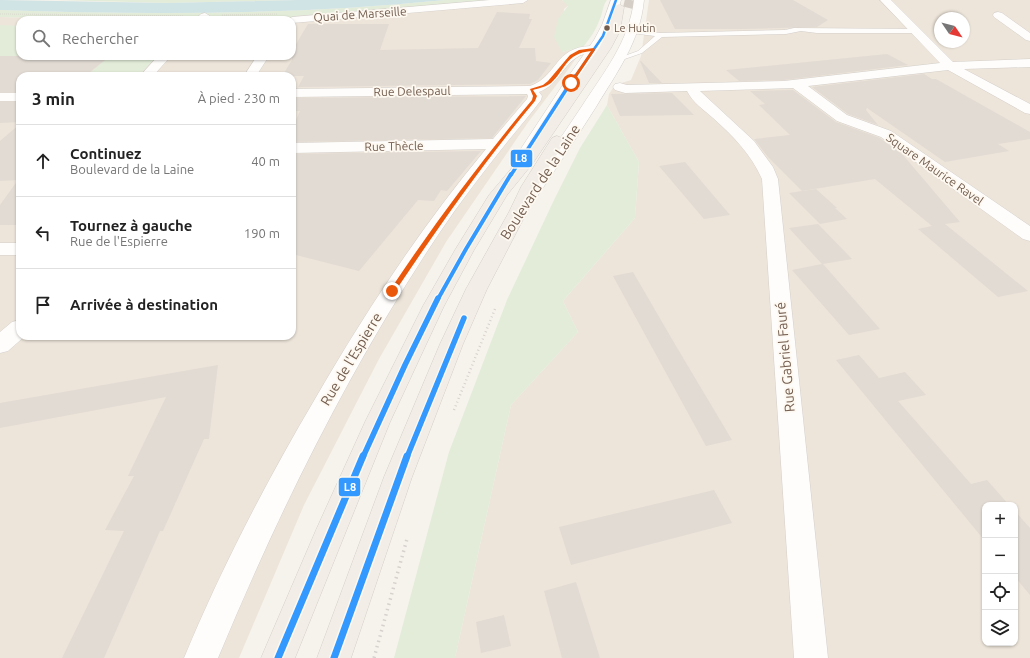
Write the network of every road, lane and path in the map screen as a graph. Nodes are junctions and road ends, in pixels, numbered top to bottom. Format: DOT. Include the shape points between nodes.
graph roads {
  1 [pos="523,0"];
  2 [pos="885,0"];
  3 [pos="626,4"];
  4 [pos="0,14"];
  5 [pos="998,15"];
  6 [pos="101,16"];
  7 [pos="296,19"];
  8 [pos="916,31"];
  9 [pos="633,32"];
  10 [pos="660,35"];
  11 [pos="1030,38"];
  12 [pos="594,50"];
  13 [pos="619,59"];
  14 [pos="161,60"];
  15 [pos="260,60"];
  16 [pos="1030,63"];
  17 [pos="950,66"];
  18 [pos="150,72"];
  19 [pos="253,72"];
  20 [pos="796,84"];
  21 [pos="620,87"];
  22 [pos="683,88"];
  23 [pos="531,90"];
  24 [pos="296,93"];
  25 [pos="16,96"];
  26 [pos="0,97"];
  27 [pos="1030,110"];
  28 [pos="497,144"];
  29 [pos="296,148"];
  30 [pos="499,194"];
  31 [pos="518,211"];
  32 [pos="1030,235"];
  33 [pos="0,249"];
  34 [pos="16,249"];
  35 [pos="497,303"];
  36 [pos="16,331"];
  37 [pos="0,345"];
  38 [pos="454,411"];
  39 [pos="408,536"];
  40 [pos="201,658"];
  41 [pos="278,658"];
  42 [pos="334,658"];
  43 [pos="374,658"];
  44 [pos="811,658"];
  1 -- 7 [label="street, Quai de Marseille"];
  2 -- 8 [label="street"];
  3 -- 9 [label="street, Boulevard de la Laine" via="638,13"];
  3 -- 12 [label="street, Boulevard de la Laine" via="608,25"];
  3 -- 30 [label="main road" via="605,48 525,162"];
  3 -- 31 [label="main road" via="623,32 528,189"];
  4 -- 6 [label="path"];
  5 -- 11 [label="street"];
  8 -- 10 [label="lane" via="804,29 786,32"];
  8 -- 17 [label="street"];
  9 -- 10 [label="lane"];
  9 -- 13 [label="street, Boulevard de la Laine"];
  10 -- 13 [label="lane" via="640,52"];
  12 -- 23 [label="street" via="581,51 571,56 550,82"];
  12 -- 30 [label="street, Boulevard de la Laine"];
  13 -- 31 [label="street, Boulevard de la Laine" via="550,167"];
  14 -- 18 [label="street"];
  15 -- 19 [label="street"];
  16 -- 17 [label="street"];
  17 -- 20 [label="street"];
  17 -- 27 [label="street"];
  20 -- 22 [label="street"];
  20 -- 32 [label="street, Square Maurice Ravel" via="842,118 886,134"];
  21 -- 22 [label="street"];
  22 -- 44 [label="street, Rue Gabriel Fauré" via="696,96 754,149 770,178"];
  23 -- 24 [label="street, Rue Delespaul"];
  23 -- 28 [label="street, Rue de l'Espierre" via="535,96 534,100"];
  25 -- 26 [label="street"];
  28 -- 29 [label="street, Rue Thècle"];
  28 -- 40 [label="street, Rue de l'Espierre" via="418,251 330,393 259,528"];
  30 -- 41 [label="main road, Boulevard de la Laine" via="450,277 395,384"];
  31 -- 42 [label="main road, Boulevard de la Laine" via="472,300 437,380 366,563"];
  33 -- 34 [label="street"];
  35 -- 38 [label="path"];
  36 -- 37 [label="street"];
  39 -- 43 [label="path"];
}
